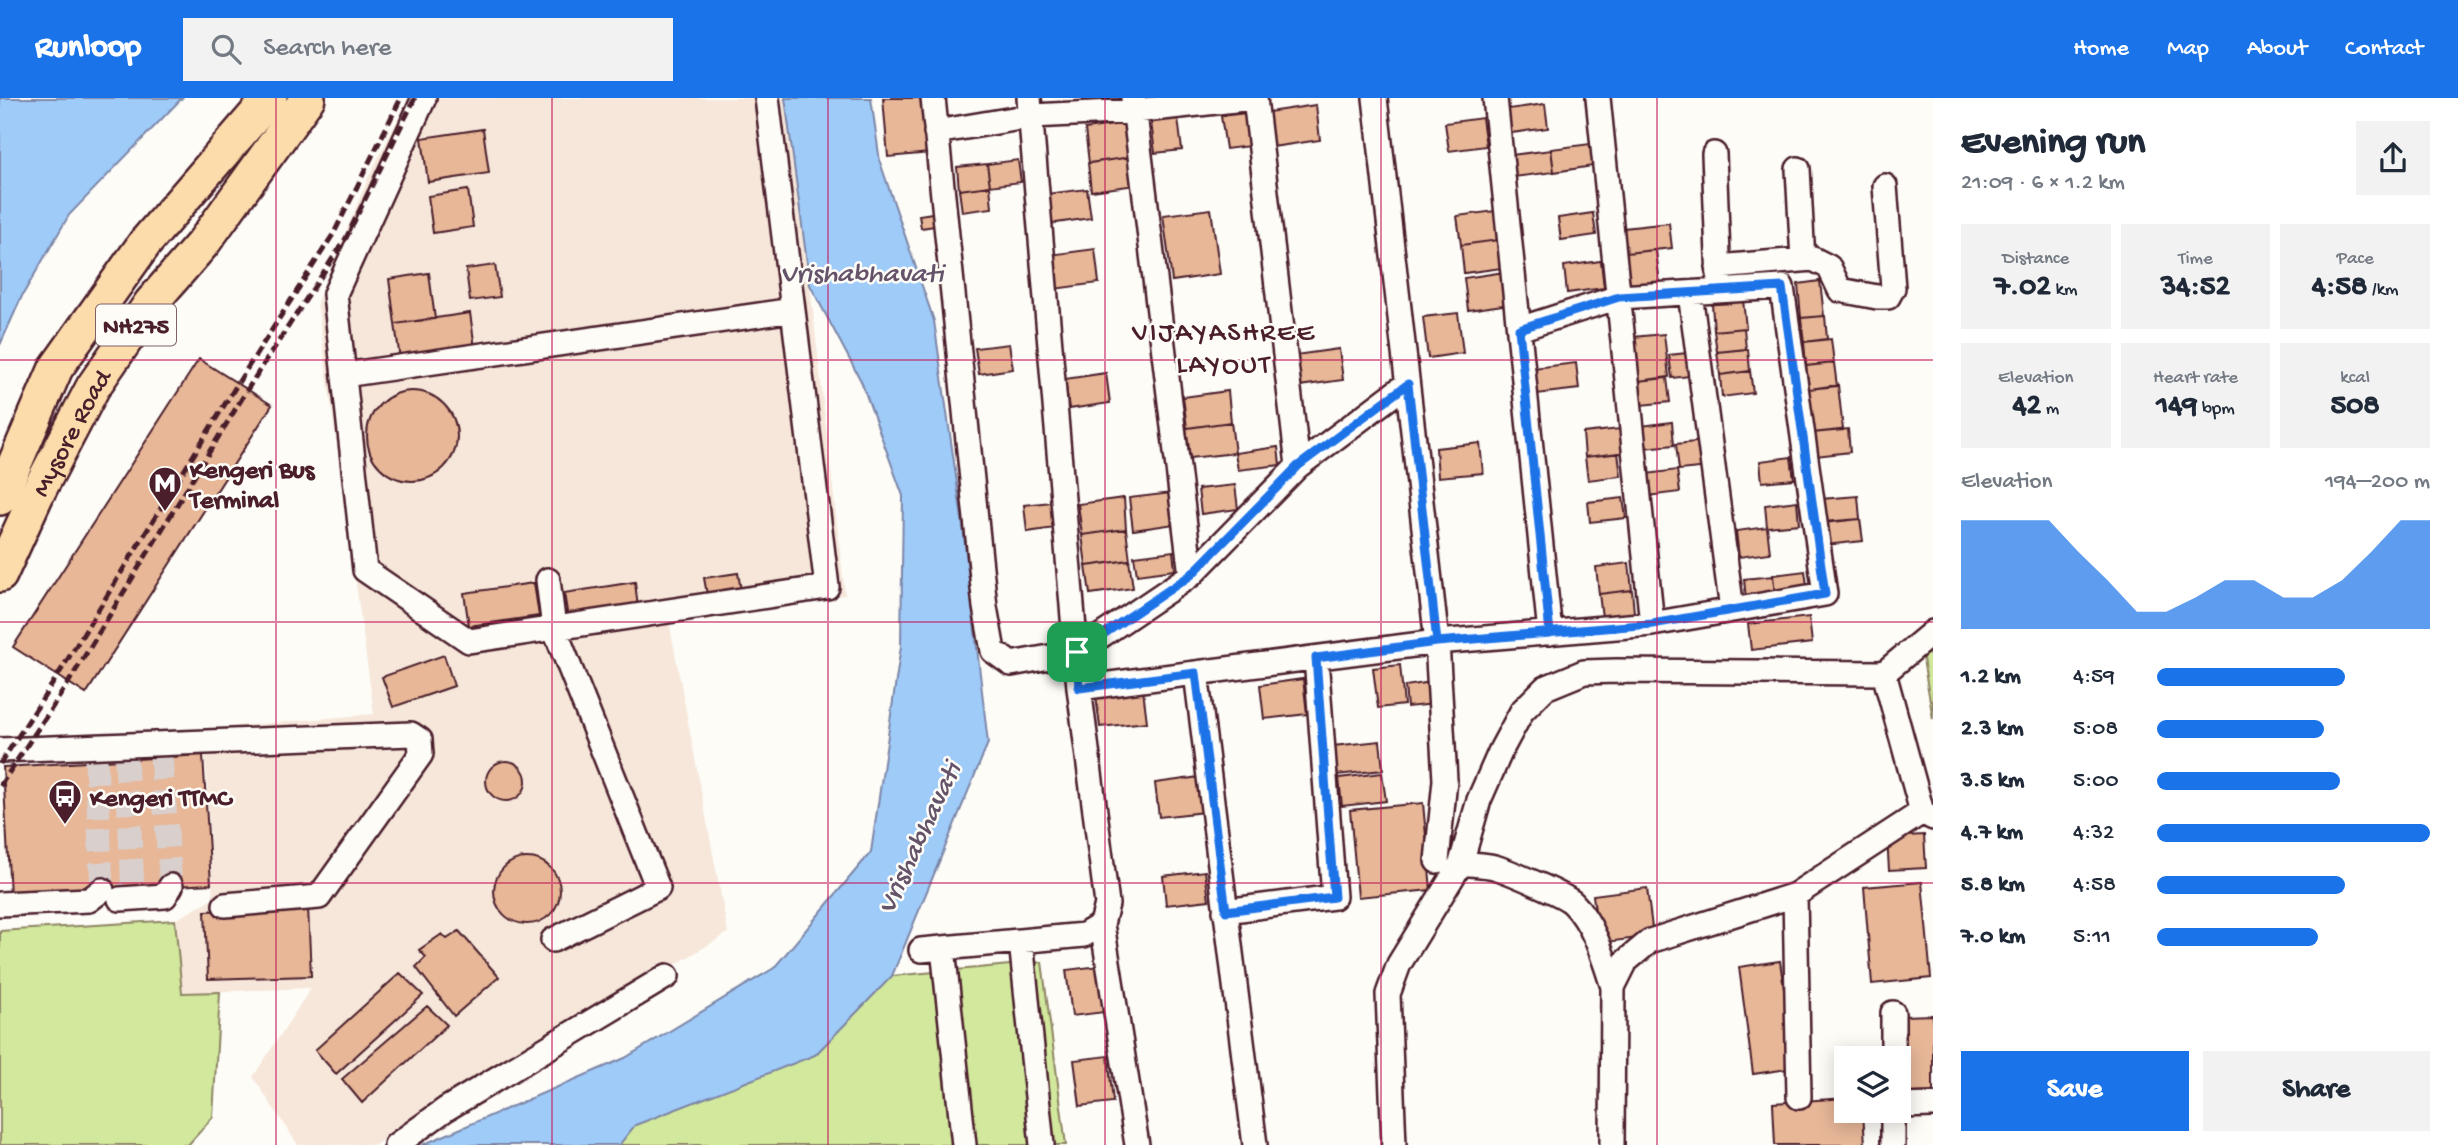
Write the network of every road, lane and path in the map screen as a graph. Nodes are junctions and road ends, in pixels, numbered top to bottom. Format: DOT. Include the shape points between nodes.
graph roads {
  1 [pos="270,98"];
  2 [pos="308,98"];
  3 [pos="424,98"];
  4 [pos="767,98"];
  5 [pos="933,98"];
  6 [pos="1254,98"];
  7 [pos="1376,98"];
  8 [pos="1495,98"];
  9 [pos="1598,98"];
  10 [pos="1134,104"];
  11 [pos="1031,107"];
  12 [pos="936,132"];
  13 [pos="1714,154"];
  14 [pos="1798,169"];
  15 [pos="1885,186"];
  16 [pos="1803,260"];
  17 [pos="1718,267"];
  18 [pos="1720,291"];
  19 [pos="1690,293"];
  20 [pos="1619,297"];
  21 [pos="793,310"];
  22 [pos="1519,329"];
  23 [pos="344,375"];
  24 [pos="1408,384"];
  25 [pos="1298,466"];
  26 [pos="0,498"];
  27 [pos="0,575"];
  28 [pos="1191,575"];
  29 [pos="548,580"];
  30 [pos="1732,610"];
  31 [pos="1652,624"];
  32 [pos="554,628"];
  33 [pos="1933,632"];
  34 [pos="1550,633"];
  35 [pos="1437,642"];
  36 [pos="1077,652"];
  37 [pos="1316,658"];
  38 [pos="1196,673"];
  39 [pos="1884,673"];
  40 [pos="1079,688"];
  41 [pos="0,750"];
  42 [pos="1928,815"];
  43 [pos="1437,860"];
  44 [pos="1461,863"];
  45 [pos="171,886"];
  46 [pos="1796,895"];
  47 [pos="0,904"];
  48 [pos="225,905"];
  49 [pos="1226,911"];
  50 [pos="1102,924"];
  51 [pos="553,940"];
  52 [pos="1021,941"];
  53 [pos="667,976"];
  54 [pos="1613,987"];
  55 [pos="1893,1013"];
  56 [pos="1893,1046"];
  57 [pos="1799,1097"];
  58 [pos="1933,1105"];
  59 [pos="1911,1106"];
  60 [pos="1893,1123"];
  61 [pos="396,1145"];
  62 [pos="964,1145"];
  63 [pos="1042,1145"];
  64 [pos="1137,1145"];
  65 [pos="1255,1145"];
  66 [pos="1394,1145"];
  67 [pos="1612,1145"];
  68 [pos="1893,1145"];
  1 -- 26 [label="highway, NH275" via="145,243 55,368"];
  2 -- 27 [label="highway, Mysore Road / NH275" via="93,387"];
  3 -- 23 [label="street" via="335,294"];
  4 -- 21 [label="street"];
  5 -- 12 [label="street"];
  6 -- 10 [label="street"];
  6 -- 25 [label="street"];
  7 -- 24 [label="street"];
  8 -- 22 [label="street"];
  9 -- 20 [label="street"];
  10 -- 11 [label="street"];
  10 -- 28 [label="street"];
  11 -- 12 [label="street"];
  11 -- 36 [label="street"];
  12 -- 36 [label="street" via="993,651 1011,664"];
  13 -- 17 [label="street"];
  14 -- 16 [label="street"];
  15 -- 16 [label="street" via="1892,293 1885,298 1840,290 1826,264"];
  16 -- 17 [label="street"];
  17 -- 18 [label="street"];
  18 -- 19 [label="street"];
  18 -- 30 [label="street" via="1782,287 1825,594"];
  19 -- 20 [label="street"];
  19 -- 30 [label="street"];
  20 -- 22 [label="street"];
  20 -- 31 [label="street"];
  21 -- 23 [label="street"];
  21 -- 32 [label="street" via="827,587"];
  22 -- 34 [label="street"];
  23 -- 32 [label="street" via="365,570 469,641"];
  24 -- 25 [label="street"];
  24 -- 35 [label="street"];
  25 -- 28 [label="street"];
  28 -- 36 [label="street"];
  29 -- 32 [label="street"];
  30 -- 31 [label="street"];
  31 -- 34 [label="street"];
  32 -- 51 [label="street" via="658,888"];
  33 -- 39 [label="street"];
  34 -- 35 [label="street"];
  35 -- 37 [label="street"];
  35 -- 43 [label="street" via="1445,780"];
  36 -- 40 [label="street"];
  37 -- 38 [label="street"];
  37 -- 49 [label="street" via="1334,897"];
  38 -- 40 [label="street"];
  38 -- 49 [label="street"];
  39 -- 42 [label="street"];
  39 -- 44 [label="street" via="1584,672 1545,688 1522,711 1501,750 1479,800"];
  40 -- 50 [label="street" via="1107,904"];
  41 -- 48 [label="street" via="93,754 411,734 420,740 421,754 319,897"];
  42 -- 46 [label="street"];
  44 -- 54 [label="street" via="1495,867 1573,903 1604,958"];
  44 -- 66 [label="street" via="1399,964 1388,994"];
  45 -- 47 [label="street" via="165,896 111,895"];
  46 -- 54 [label="street" via="1650,941 1626,961"];
  46 -- 57 [label="street"];
  49 -- 65 [label="street"];
  50 -- 52 [label="street" via="1084,935"];
  50 -- 64 [label="street"];
  52 -- 62 [label="street" via="932,949"];
  52 -- 63 [label="street"];
  53 -- 61 [label="street" via="446,1109"];
  54 -- 67 [label="street"];
  55 -- 56 [label="street"];
  58 -- 59 [label="street"];
  60 -- 68 [label="street"];
}
